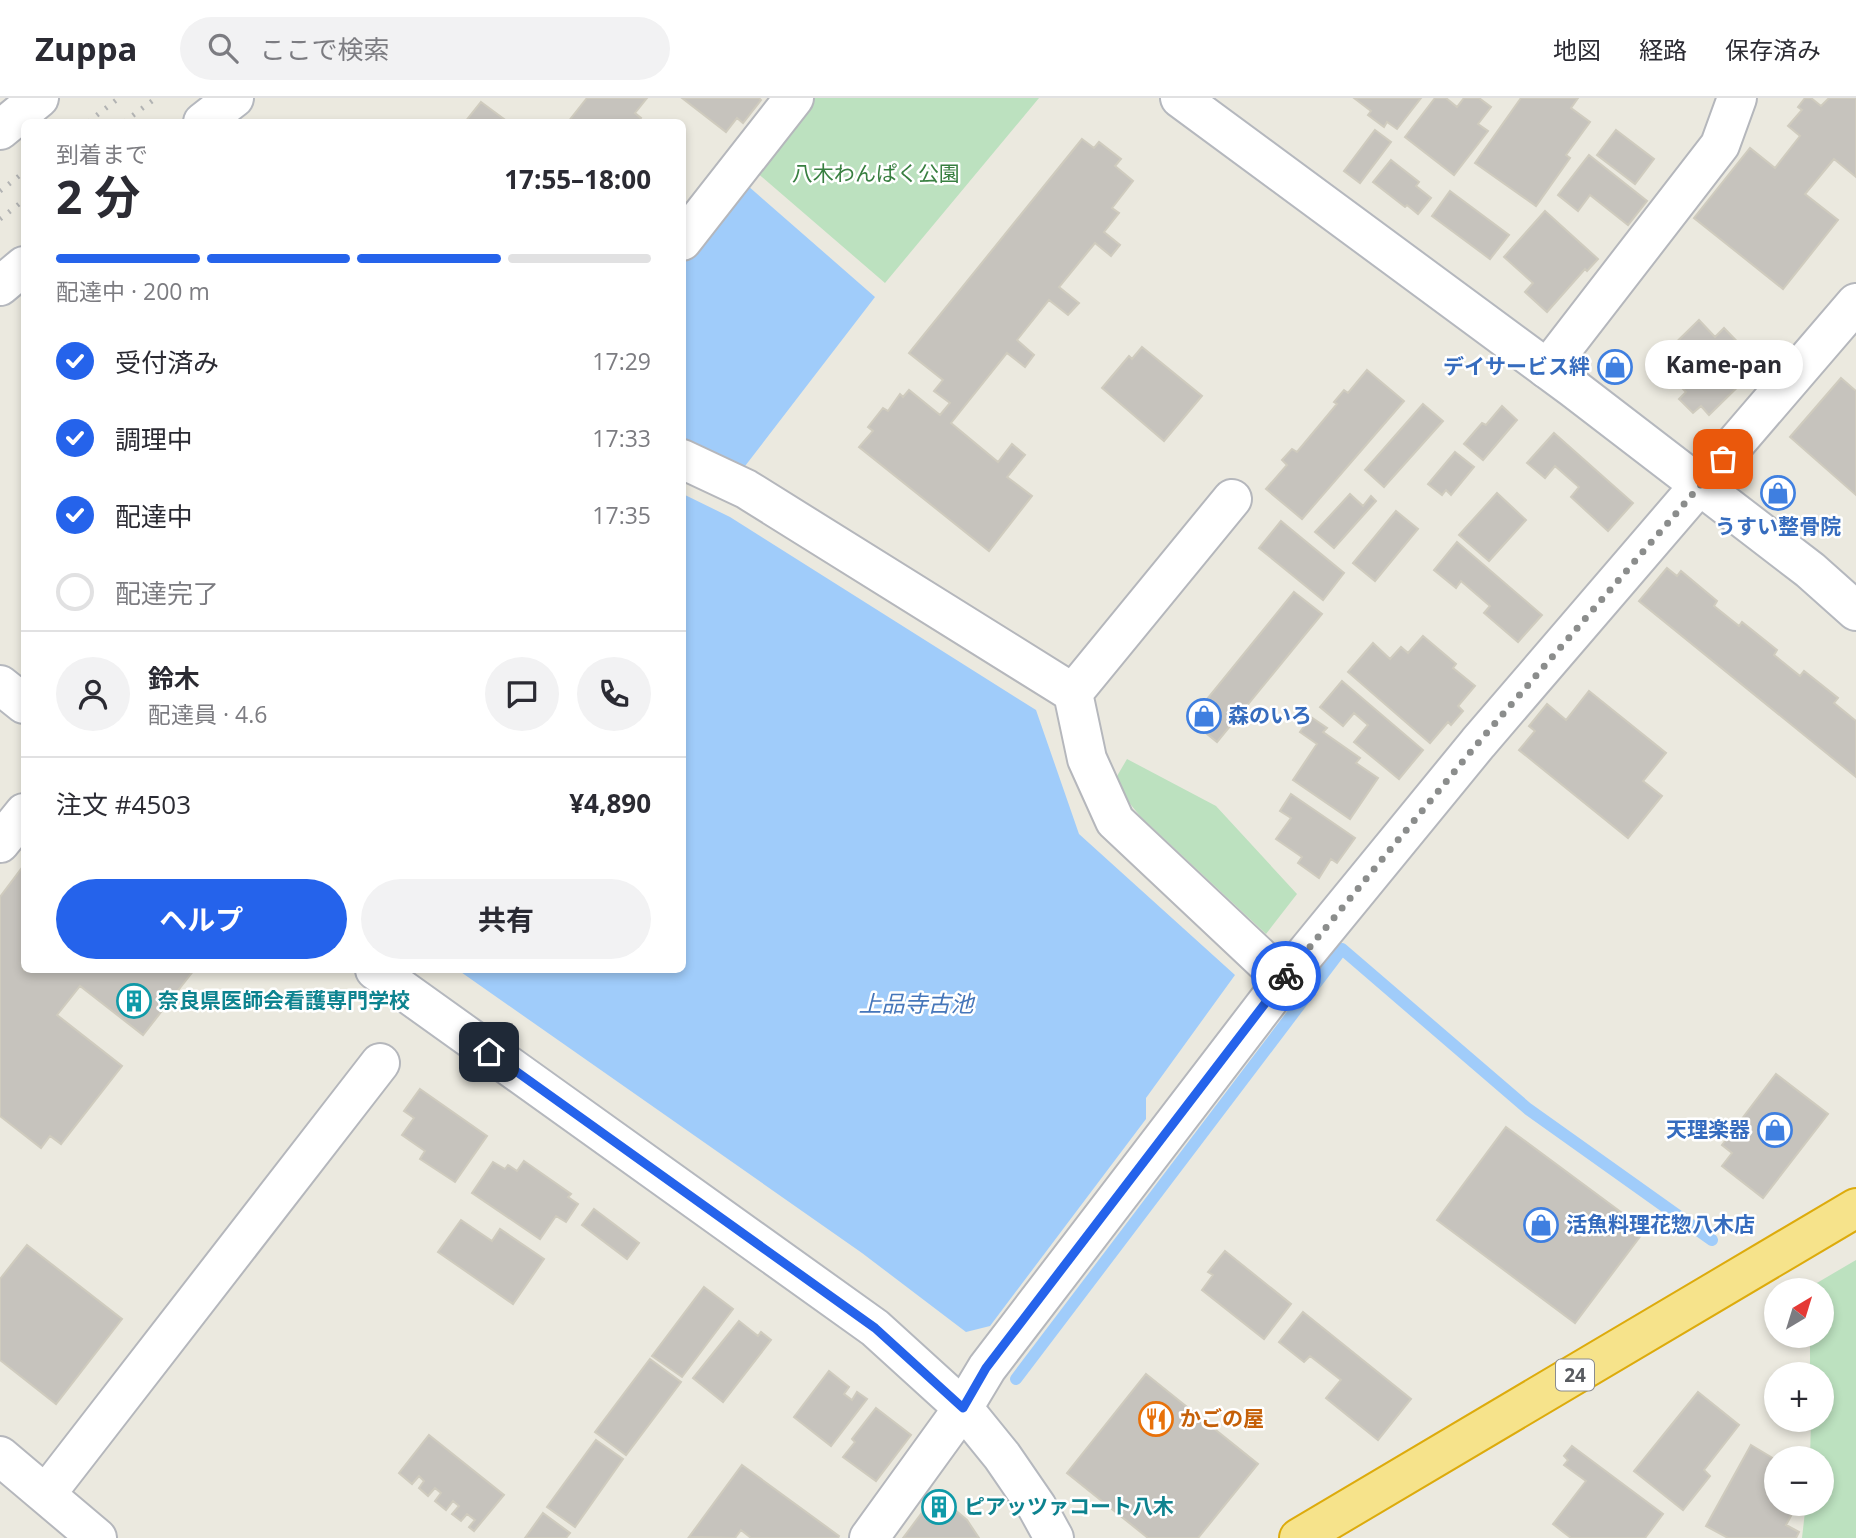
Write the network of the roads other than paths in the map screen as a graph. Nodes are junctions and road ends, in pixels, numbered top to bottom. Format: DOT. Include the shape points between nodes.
graph roads {
  1 [pos="39,98"];
  2 [pos="794,98"];
  3 [pos="1180,98"];
  4 [pos="1737,98"];
  5 [pos="0,130"];
  6 [pos="686,236"];
  7 [pos="21,268"];
  8 [pos="0,286"];
  9 [pos="1856,303"];
  10 [pos="1547,369"];
  11 [pos="686,461"];
  12 [pos="1698,485"];
  13 [pos="1232,499"];
  14 [pos="1856,611"];
  15 [pos="0,685"];
  16 [pos="1073,693"];
  17 [pos="21,702"];
  18 [pos="21,817"];
  19 [pos="0,843"];
  20 [pos="379,973"];
  21 [pos="1283,980"];
  22 [pos="380,1063"];
  23 [pos="1853,1210"];
  24 [pos="963,1408"];
  25 [pos="0,1456"];
  26 [pos="46,1494"];
  27 [pos="97,1538"];
  28 [pos="869,1538"];
  29 [pos="1054,1538"];
  30 [pos="1299,1538"];
  1 -- 5 [label="street"];
  2 -- 6 [label="street"];
  3 -- 10 [label="street"];
  4 -- 10 [label="street" via="1720,145"];
  7 -- 8 [label="street"];
  9 -- 12 [label="street"];
  10 -- 12 [label="street"];
  11 -- 16 [label="street" via="746,489"];
  12 -- 14 [label="street"];
  12 -- 21 [label="street"];
  13 -- 16 [label="street"];
  15 -- 17 [label="street"];
  16 -- 21 [label="street" via="1087,759 1115,821"];
  18 -- 19 [label="street"];
  20 -- 24 [label="street" via="875,1328"];
  21 -- 24 [label="street" via="986,1368"];
  22 -- 26 [label="street"];
  23 -- 30 [label="highway, 24"];
  24 -- 28 [label="street"];
  24 -- 29 [label="street" via="1002,1456"];
  25 -- 26 [label="street"];
  26 -- 27 [label="street"];
}
